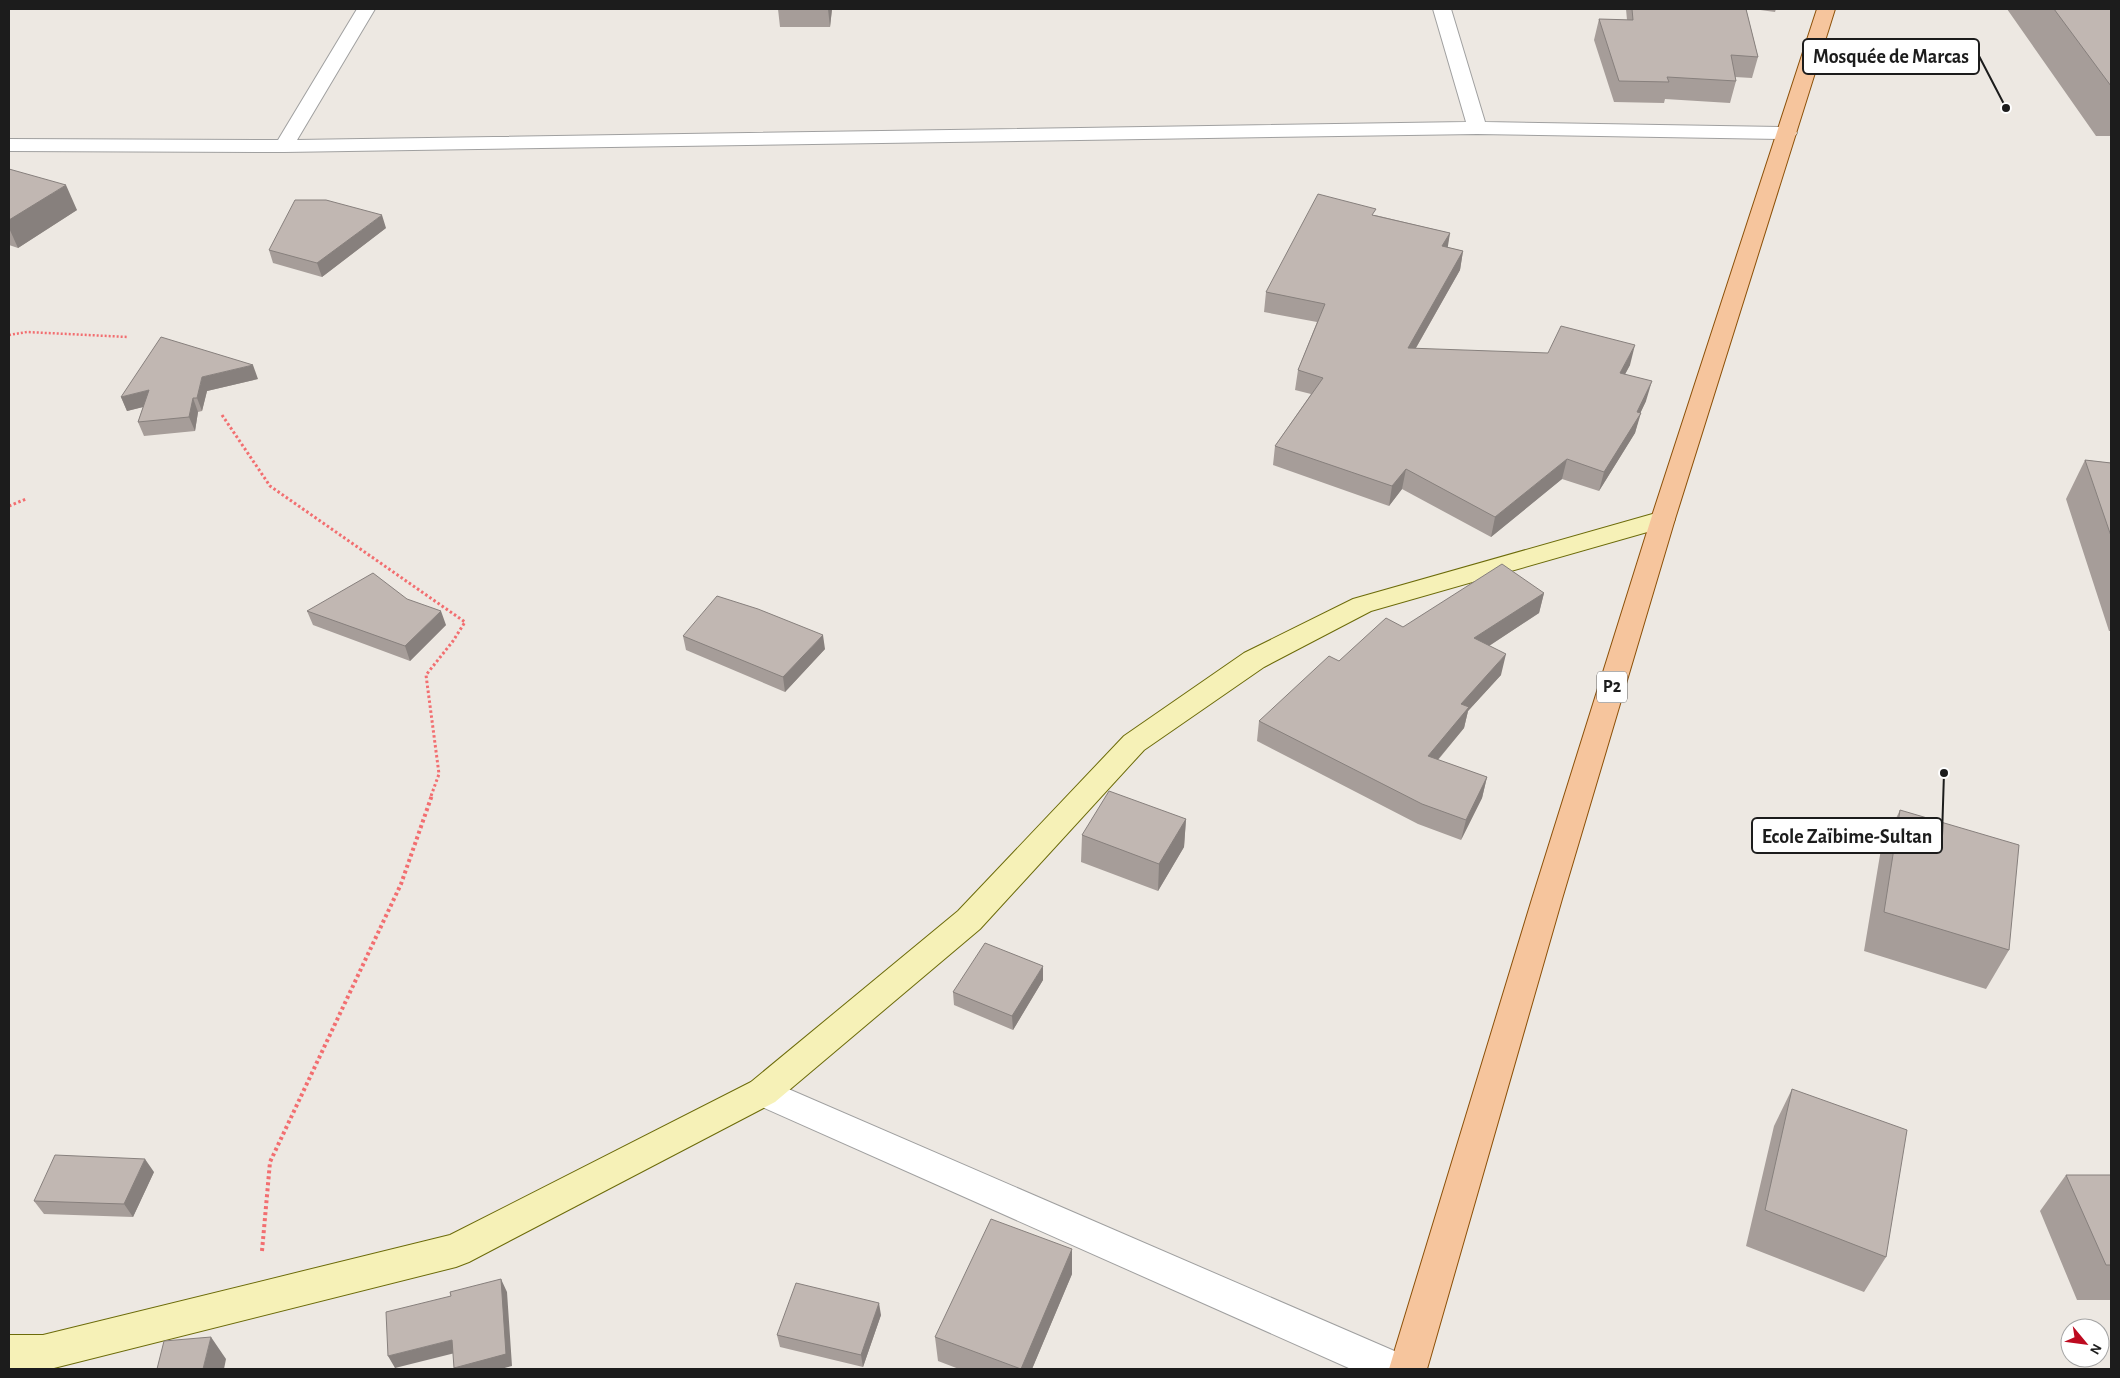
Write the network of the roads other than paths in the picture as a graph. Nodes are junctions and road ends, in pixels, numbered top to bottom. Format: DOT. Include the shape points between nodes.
graph roads {
  1 [pos="366,9"];
  2 [pos="1442,9"];
  3 [pos="1826,9"];
  4 [pos="1477,128"];
  5 [pos="1787,133"];
  6 [pos="9,145"];
  7 [pos="32,145"];
  8 [pos="284,146"];
  9 [pos="9,157"];
  10 [pos="1663,519"];
  11 [pos="763,1092"];
  12 [pos="9,1353"];
  13 [pos="1394,1369"];
  14 [pos="1408,1369"];
  1 -- 8 [label="street"];
  2 -- 4 [label="street"];
  3 -- 5 [label="main road, P2"];
  4 -- 5 [label="street"];
  4 -- 8 [label="street"];
  5 -- 10 [label="main road, P2"];
  6 -- 7 [label="street"];
  7 -- 8 [label="street"];
  7 -- 9 [label="street"];
  10 -- 11 [label="main road" via="1362,605 1254,660 1134,743 969,920"];
  10 -- 14 [label="main road, P2"];
  11 -- 12 [label="main road" via="456,1250 43,1353"];
  11 -- 13 [label="street"];
}
